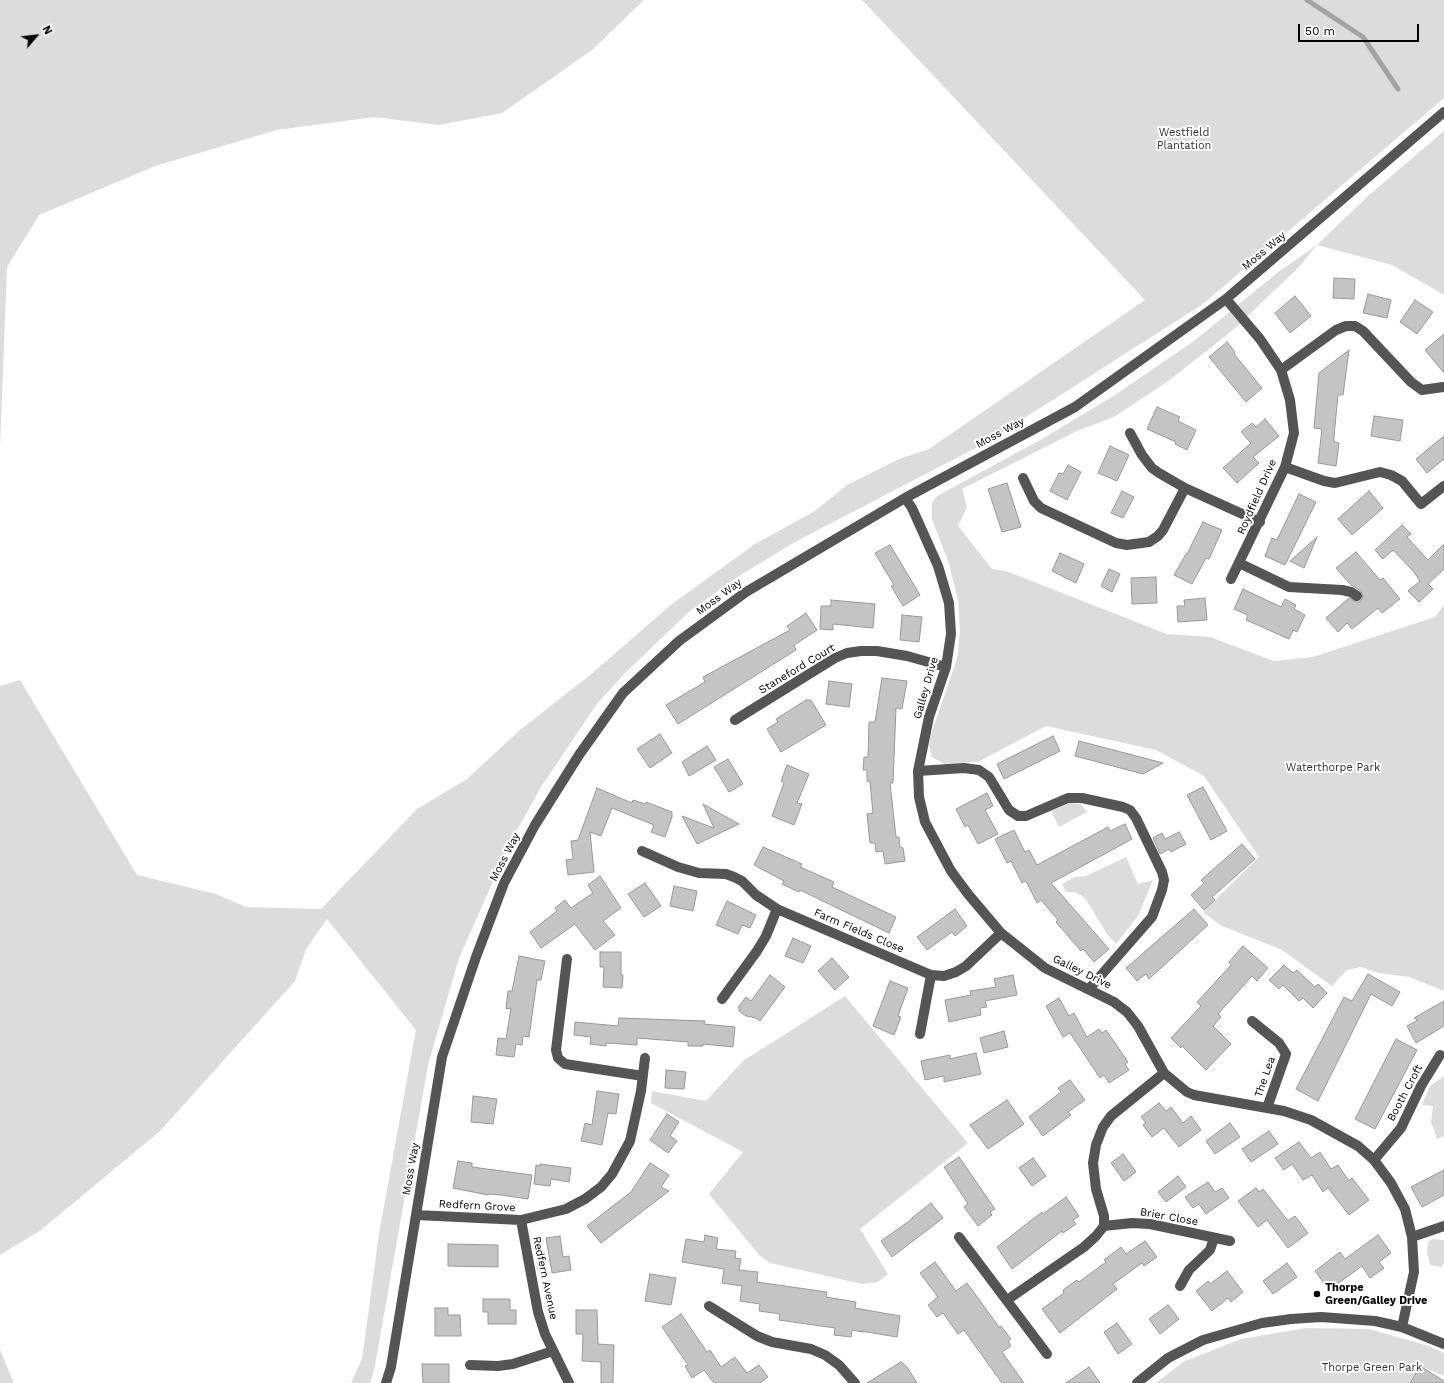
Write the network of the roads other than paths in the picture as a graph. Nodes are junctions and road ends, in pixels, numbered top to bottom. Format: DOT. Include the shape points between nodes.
graph roads {
  1 [pos="1444,112"];
  2 [pos="1226,299"];
  3 [pos="1281,370"];
  4 [pos="1443,387"];
  5 [pos="1130,433"];
  6 [pos="1285,467"];
  7 [pos="1023,478"];
  8 [pos="1444,486"];
  9 [pos="1185,488"];
  10 [pos="905,498"];
  11 [pos="1260,522"];
  12 [pos="1239,563"];
  13 [pos="1231,579"];
  14 [pos="1357,596"];
  15 [pos="946,667"];
  16 [pos="735,720"];
  17 [pos="918,771"];
  18 [pos="642,851"];
  19 [pos="777,909"];
  20 [pos="1001,934"];
  21 [pos="568,959"];
  22 [pos="931,975"];
  23 [pos="1089,989"];
  24 [pos="722,999"];
  25 [pos="1252,1021"];
  26 [pos="920,1034"];
  27 [pos="645,1058"];
  28 [pos="1440,1062"];
  29 [pos="1164,1073"];
  30 [pos="643,1076"];
  31 [pos="1267,1108"];
  32 [pos="1374,1160"];
  33 [pos="416,1215"];
  34 [pos="521,1220"];
  35 [pos="1104,1226"];
  36 [pos="1444,1226"];
  37 [pos="960,1237"];
  38 [pos="1412,1237"];
  39 [pos="1214,1238"];
  40 [pos="1230,1241"];
  41 [pos="1180,1286"];
  42 [pos="1007,1300"];
  43 [pos="709,1306"];
  44 [pos="1402,1327"];
  45 [pos="1444,1344"];
  46 [pos="553,1351"];
  47 [pos="1047,1354"];
  48 [pos="470,1365"];
  49 [pos="386,1383"];
  50 [pos="569,1383"];
  51 [pos="855,1383"];
  52 [pos="1137,1383"];
  1 -- 2 [label="street, Moss Way"];
  2 -- 3 [label="street, Roydfield Drive" via="1260,339"];
  2 -- 10 [label="street, Moss Way" via="1075,406"];
  3 -- 4 [label="street" via="1336,330 1355,326 1422,390"];
  3 -- 6 [label="street, Roydfield Drive" via="1290,400 1294,433"];
  5 -- 9 [label="street" via="1152,468"];
  6 -- 8 [label="street" via="1335,483 1380,472 1402,482 1421,504"];
  6 -- 11 [label="street, Roydfield Drive"];
  7 -- 9 [label="street" via="1034,501 1041,508 1116,543 1127,545 1149,542 1158,536"];
  9 -- 11 [label="street"];
  10 -- 15 [label="street, Galley Drive" via="938,566 949,603 951,634"];
  10 -- 33 [label="street, Moss Way" via="746,592 679,641 623,693 579,755 535,825 504,883 476,957 442,1056"];
  11 -- 12 [label="street, Roydfield Drive"];
  12 -- 13 [label="street, Roydfield Drive"];
  12 -- 14 [label="street" via="1289,587 1342,590"];
  15 -- 16 [label="street, Staneford Court" via="877,651 847,653"];
  15 -- 17 [label="street, Galley Drive" via="929,717"];
  17 -- 20 [label="street, Galley Drive" via="919,797 925,822 937,846 968,894"];
  17 -- 23 [label="street" via="964,768 979,770 989,777 1008,810 1018,816 1026,816 1068,798 1082,798 1130,810 1162,872 1162,890 1152,917"];
  18 -- 19 [label="street, Farm Fields Close" via="699,873 726,874 734,877"];
  19 -- 22 [label="street, Farm Fields Close"];
  19 -- 24 [label="street" via="757,951"];
  20 -- 22 [label="street, Farm Fields Close" via="956,972 944,976"];
  20 -- 23 [label="street, Galley Drive" via="1046,968"];
  21 -- 30 [label="street" via="556,1050 558,1058 565,1064"];
  22 -- 26 [label="street"];
  23 -- 29 [label="street, Galley Drive" via="1127,1012 1138,1026"];
  25 -- 31 [label="street, The Lea" via="1279,1043 1286,1054"];
  27 -- 30 [label="street, Redfern Grove"];
  28 -- 32 [label="street, Booth Croft" via="1421,1086 1401,1128"];
  29 -- 31 [label="street, Galley Drive" via="1194,1095"];
  29 -- 35 [label="street" via="1111,1116 1103,1127 1093,1163"];
  30 -- 34 [label="street, Redfern Grove" via="630,1141 612,1174 601,1187 572,1206"];
  31 -- 32 [label="street, Galley Drive" via="1311,1120 1358,1146"];
  32 -- 38 [label="street, Galley Drive" via="1391,1183 1405,1209"];
  33 -- 34 [label="street, Redfern Grove"];
  33 -- 49 [label="street, Moss Way"];
  34 -- 46 [label="street, Redfern Avenue" via="538,1312"];
  35 -- 39 [label="street, Brier Close" via="1150,1224"];
  35 -- 42 [label="street" via="1084,1247"];
  36 -- 38 [label="street"];
  37 -- 42 [label="street"];
  38 -- 44 [label="street, Galley Drive" via="1414,1272"];
  39 -- 40 [label="street, Brier Close"];
  39 -- 41 [label="street" via="1210,1250 1189,1270"];
  42 -- 47 [label="street"];
  43 -- 51 [label="street" via="756,1336 772,1342 811,1349 825,1355 839,1365"];
  44 -- 45 [label="street"];
  44 -- 52 [label="street" via="1375,1321 1321,1317 1262,1323 1203,1340 1168,1358"];
  46 -- 48 [label="street" via="513,1364"];
  46 -- 50 [label="street, Redfern Avenue"];
}
